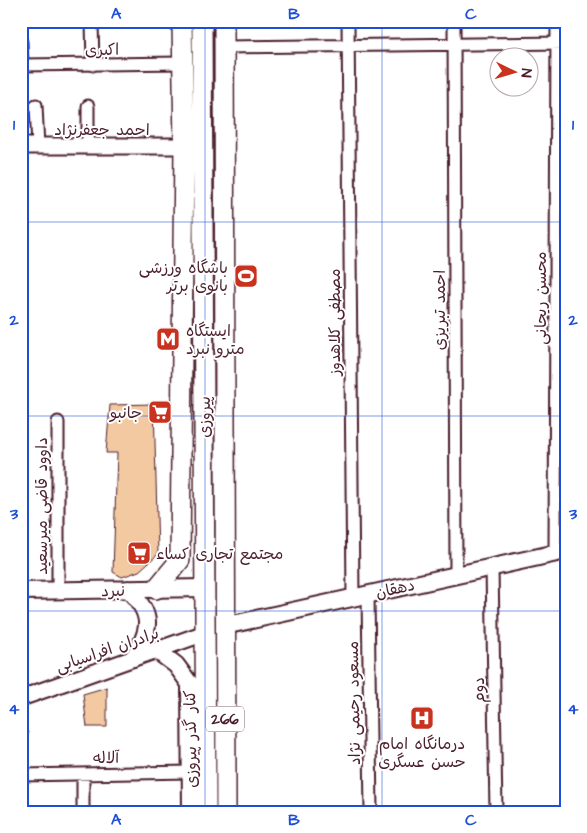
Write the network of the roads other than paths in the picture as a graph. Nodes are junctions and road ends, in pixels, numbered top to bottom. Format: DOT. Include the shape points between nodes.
graph roads {
  1 [pos="92,21"];
  2 [pos="182,21"];
  3 [pos="202,21"];
  4 [pos="224,21"];
  5 [pos="348,21"];
  6 [pos="454,21"];
  7 [pos="557,21"];
  8 [pos="21,42"];
  9 [pos="561,43"];
  10 [pos="454,44"];
  11 [pos="348,46"];
  12 [pos="225,47"];
  13 [pos="183,63"];
  14 [pos="21,65"];
  15 [pos="93,65"];
  16 [pos="36,105"];
  17 [pos="88,106"];
  18 [pos="21,146"];
  19 [pos="88,146"];
  20 [pos="184,146"];
  21 [pos="203,146"];
  22 [pos="38,147"];
  23 [pos="182,287"];
  24 [pos="203,314"];
  25 [pos="204,368"];
  26 [pos="182,398"];
  27 [pos="58,422"];
  28 [pos="560,552"];
  29 [pos="492,567"];
  30 [pos="456,575"];
  31 [pos="204,588"];
  32 [pos="156,589"];
  33 [pos="128,590"];
  34 [pos="58,591"];
  35 [pos="21,592"];
  36 [pos="360,596"];
  37 [pos="224,626"];
  38 [pos="205,633"];
  39 [pos="156,650"];
  40 [pos="133,658"];
  41 [pos="21,698"];
  42 [pos="190,772"];
  43 [pos="83,774"];
  44 [pos="21,775"];
  45 [pos="83,812"];
  46 [pos="191,812"];
  47 [pos="206,812"];
  48 [pos="226,812"];
  49 [pos="371,812"];
  50 [pos="496,812"];
  1 -- 15 [label="street"];
  2 -- 13 [label="main road"];
  3 -- 21 [label="main road, پیروزی / 266"];
  4 -- 12 [label="main road, پیروزی / 266"];
  5 -- 11 [label="street, مصطفی کلاهدوز"];
  6 -- 10 [label="street, احمد تبریزی"];
  7 -- 9 [label="street, محسن ریحانی"];
  8 -- 14 [label="street"];
  9 -- 10 [label="street"];
  9 -- 28 [label="street, محسن ریحانی"];
  10 -- 11 [label="street"];
  10 -- 30 [label="street, احمد تبریزی"];
  11 -- 12 [label="street"];
  11 -- 36 [label="street, مصطفی کلاهدوز"];
  12 -- 37 [label="main road, پیروزی / 266"];
  13 -- 15 [label="street, اکبری"];
  13 -- 20 [label="main road"];
  14 -- 15 [label="street, اکبری"];
  16 -- 22 [label="street"];
  17 -- 19 [label="street"];
  18 -- 22 [label="street, احمد جعفرنژاد"];
  19 -- 20 [label="street, احمد جعفرنژاد"];
  19 -- 22 [label="street, احمد جعفرنژاد"];
  20 -- 21 [label="main road"];
  20 -- 23 [label="main road"];
  21 -- 24 [label="main road, پیروزی / 266"];
  23 -- 24 [label="main road"];
  23 -- 26 [label="main road"];
  24 -- 25 [label="main road, پیروزی / 266"];
  25 -- 26 [label="main road"];
  25 -- 31 [label="main road, پیروزی / 266"];
  26 -- 32 [label="main road" via="180,560"];
  27 -- 34 [label="street, داوود قاضی میرسعید"];
  28 -- 29 [label="main road, دهقان"];
  29 -- 30 [label="main road, دهقان"];
  29 -- 50 [label="street, دوم"];
  30 -- 36 [label="main road, دهقان"];
  31 -- 32 [label="main road, نبرد"];
  31 -- 38 [label="main road, پیروزی / 266"];
  32 -- 33 [label="main road, نبرد"];
  33 -- 34 [label="main road, نبرد"];
  33 -- 40 [label="main road" via="144,608 148,620 146,633"];
  34 -- 35 [label="main road, نبرد"];
  36 -- 37 [label="main road, دهقان"];
  36 -- 49 [label="street, مسعود رحیمی نژاد"];
  37 -- 38 [label="main road"];
  37 -- 48 [label="main road, پیروزی / 266"];
  38 -- 39 [label="street, برادران افراسیابی"];
  38 -- 47 [label="main road, پیروزی / 266"];
  39 -- 40 [label="street, برادران افراسیابی"];
  39 -- 42 [label="main road, کنار گذر پیروزی" via="176,665 190,684"];
  40 -- 41 [label="street, برادران افراسیابی"];
  42 -- 43 [label="street, آلاله"];
  42 -- 46 [label="main road, کنار گذر پیروزی"];
  43 -- 44 [label="street, آلاله"];
  43 -- 45 [label="street"];
}
